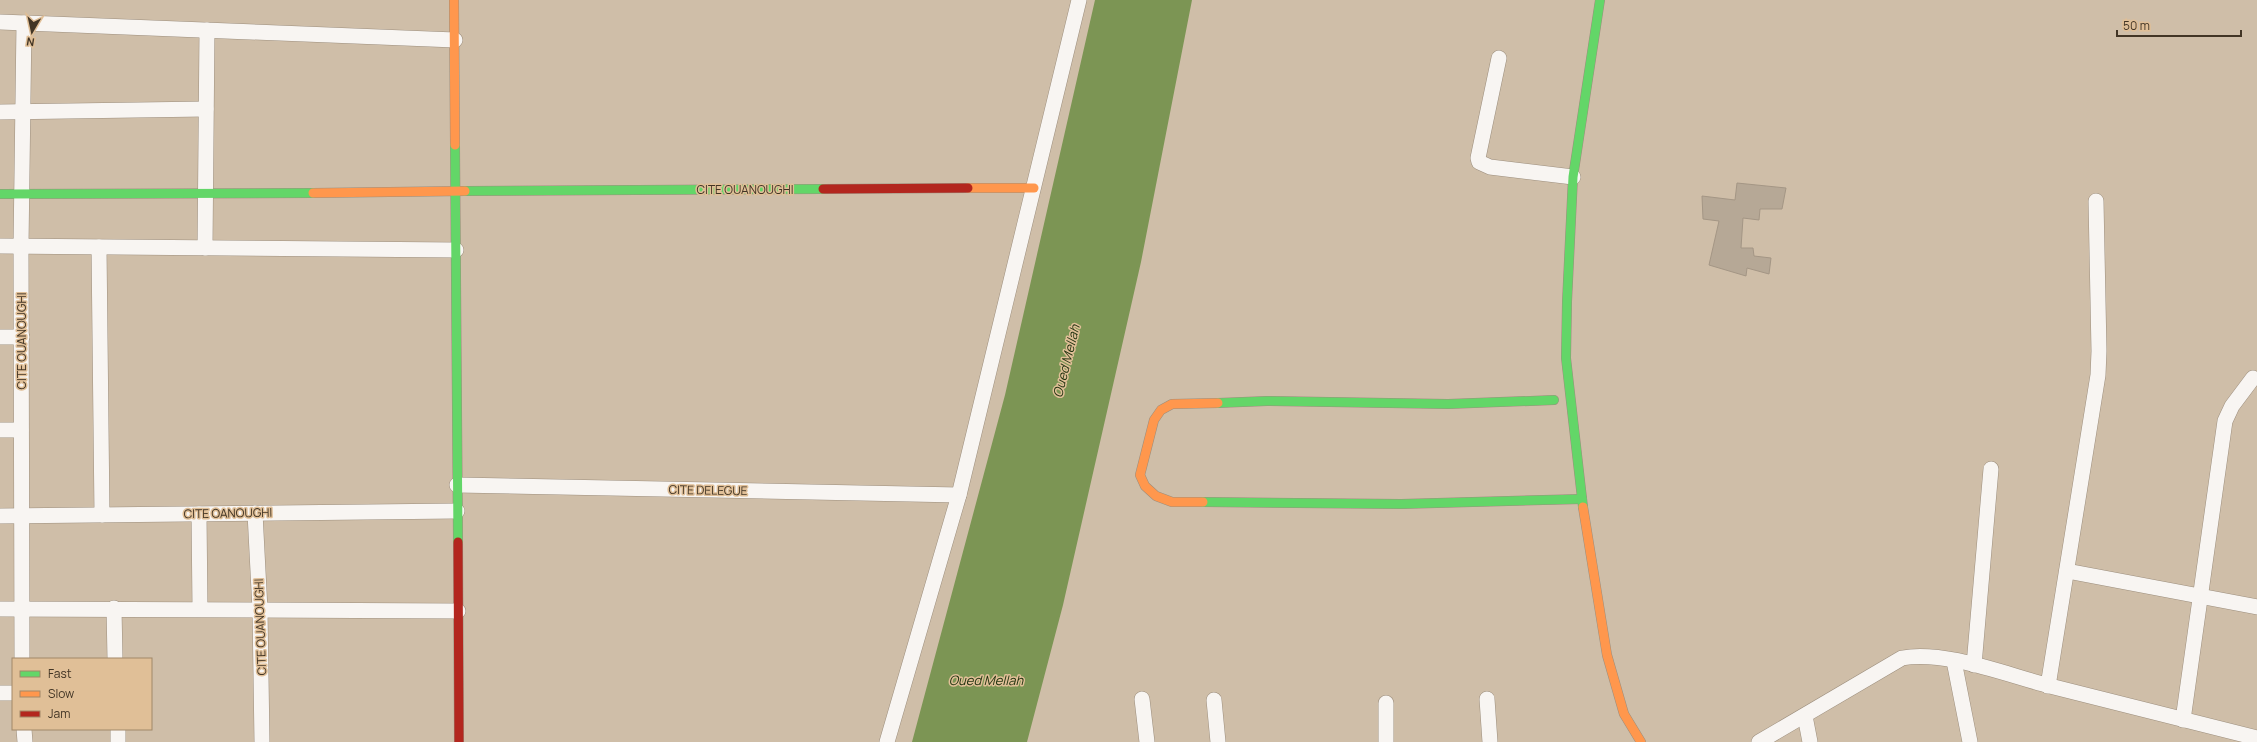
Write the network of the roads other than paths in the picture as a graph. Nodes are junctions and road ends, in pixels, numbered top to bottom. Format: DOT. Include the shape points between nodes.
graph roads {
  1 [pos="454,0"];
  2 [pos="1079,0"];
  3 [pos="1600,0"];
  4 [pos="0,22"];
  5 [pos="24,22"];
  6 [pos="207,30"];
  7 [pos="455,40"];
  8 [pos="1499,58"];
  9 [pos="206,109"];
  10 [pos="0,112"];
  11 [pos="23,112"];
  12 [pos="1573,177"];
  13 [pos="1034,188"];
  14 [pos="456,191"];
  15 [pos="0,194"];
  16 [pos="22,194"];
  17 [pos="206,195"];
  18 [pos="2096,200"];
  19 [pos="0,246"];
  20 [pos="21,246"];
  21 [pos="98,247"];
  22 [pos="206,248"];
  23 [pos="456,250"];
  24 [pos="0,337"];
  25 [pos="22,337"];
  26 [pos="2256,374"];
  27 [pos="1554,400"];
  28 [pos="0,430"];
  29 [pos="21,430"];
  30 [pos="1991,468"];
  31 [pos="457,485"];
  32 [pos="959,495"];
  33 [pos="1582,499"];
  34 [pos="457,511"];
  35 [pos="255,513"];
  36 [pos="102,514"];
  37 [pos="199,514"];
  38 [pos="0,516"];
  39 [pos="21,516"];
  40 [pos="2067,571"];
  41 [pos="2200,597"];
  42 [pos="2257,607"];
  43 [pos="22,608"];
  44 [pos="114,608"];
  45 [pos="0,609"];
  46 [pos="200,609"];
  47 [pos="260,610"];
  48 [pos="458,611"];
  49 [pos="22,658"];
  50 [pos="115,658"];
  51 [pos="1954,661"];
  52 [pos="1974,665"];
  53 [pos="2048,686"];
  54 [pos="0,693"];
  55 [pos="12,693"];
  56 [pos="1142,699"];
  57 [pos="1487,699"];
  58 [pos="1214,700"];
  59 [pos="1386,703"];
  60 [pos="1805,716"];
  61 [pos="2184,720"];
  62 [pos="24,730"];
  63 [pos="118,730"];
  64 [pos="2257,738"];
  65 [pos="25,742"];
  66 [pos="118,742"];
  67 [pos="262,742"];
  68 [pos="459,742"];
  69 [pos="887,742"];
  70 [pos="1147,742"];
  71 [pos="1218,742"];
  72 [pos="1386,742"];
  73 [pos="1490,742"];
  74 [pos="1641,742"];
  75 [pos="1759,742"];
  76 [pos="1810,742"];
  77 [pos="1970,742"];
  1 -- 7 [label="street"];
  2 -- 13 [label="street"];
  3 -- 12 [label="street"];
  4 -- 5 [label="street"];
  5 -- 6 [label="street"];
  5 -- 11 [label="street, CITE OUANOUGHI"];
  6 -- 7 [label="street"];
  6 -- 9 [label="street"];
  7 -- 14 [label="street"];
  8 -- 12 [label="street" via="1479,162 1490,167"];
  9 -- 11 [label="street"];
  9 -- 17 [label="street"];
  10 -- 11 [label="street"];
  11 -- 16 [label="street, CITE OUANOUGHI"];
  12 -- 33 [label="street" via="1566,358"];
  13 -- 14 [label="street, CITE OUANOUGHI"];
  13 -- 32 [label="street"];
  14 -- 17 [label="street, CITE OUANOUGHI"];
  14 -- 23 [label="street"];
  15 -- 16 [label="street, CITE OUANOUGHI"];
  16 -- 17 [label="street, CITE OUANOUGHI"];
  16 -- 20 [label="street, CITE OUANOUGHI"];
  17 -- 22 [label="street"];
  18 -- 40 [label="street" via="2098,375"];
  19 -- 20 [label="street"];
  20 -- 21 [label="street"];
  20 -- 25 [label="street, CITE OUANOUGHI"];
  21 -- 22 [label="street"];
  21 -- 36 [label="street"];
  22 -- 23 [label="street"];
  23 -- 31 [label="street"];
  24 -- 25 [label="street"];
  25 -- 29 [label="street, CITE OUANOUGHI"];
  26 -- 41 [label="street" via="2232,406 2225,421"];
  27 -- 33 [label="street" via="1448,404 1267,401 1172,404 1161,410 1154,420 1140,475 1145,486 1156,496 1172,502 1401,504"];
  28 -- 29 [label="street"];
  29 -- 39 [label="street, CITE OUANOUGHI"];
  30 -- 52 [label="street"];
  31 -- 32 [label="street, CITE DELEGUE"];
  31 -- 34 [label="street"];
  32 -- 69 [label="street"];
  33 -- 74 [label="street" via="1607,655 1624,714"];
  34 -- 35 [label="street, CITE OANOUGHI"];
  34 -- 48 [label="street"];
  35 -- 37 [label="street, CITE OANOUGHI"];
  35 -- 47 [label="street, CITE OUANOUGHI"];
  36 -- 37 [label="street, CITE OANOUGHI"];
  36 -- 39 [label="street, CITE OANOUGHI"];
  37 -- 46 [label="street"];
  38 -- 39 [label="street, CITE OANOUGHI"];
  39 -- 43 [label="street, CITE OUANOUGHI"];
  40 -- 41 [label="street"];
  40 -- 53 [label="street"];
  41 -- 42 [label="street"];
  41 -- 61 [label="street"];
  43 -- 44 [label="street"];
  43 -- 45 [label="street"];
  43 -- 49 [label="street, CITE OUANOUGHI"];
  44 -- 46 [label="street"];
  44 -- 50 [label="street"];
  46 -- 47 [label="street"];
  47 -- 48 [label="street"];
  47 -- 67 [label="street, CITE OUANOUGHI"];
  48 -- 68 [label="street"];
  51 -- 52 [label="street"];
  51 -- 60 [label="street" via="1918,655 1902,658"];
  51 -- 77 [label="street"];
  52 -- 53 [label="street"];
  53 -- 61 [label="street"];
  54 -- 55 [label="street"];
  56 -- 70 [label="street"];
  57 -- 73 [label="street"];
  58 -- 71 [label="street"];
  59 -- 72 [label="street"];
  60 -- 75 [label="street"];
  60 -- 76 [label="street"];
  61 -- 64 [label="street"];
  62 -- 65 [label="street"];
  63 -- 66 [label="street"];
}
